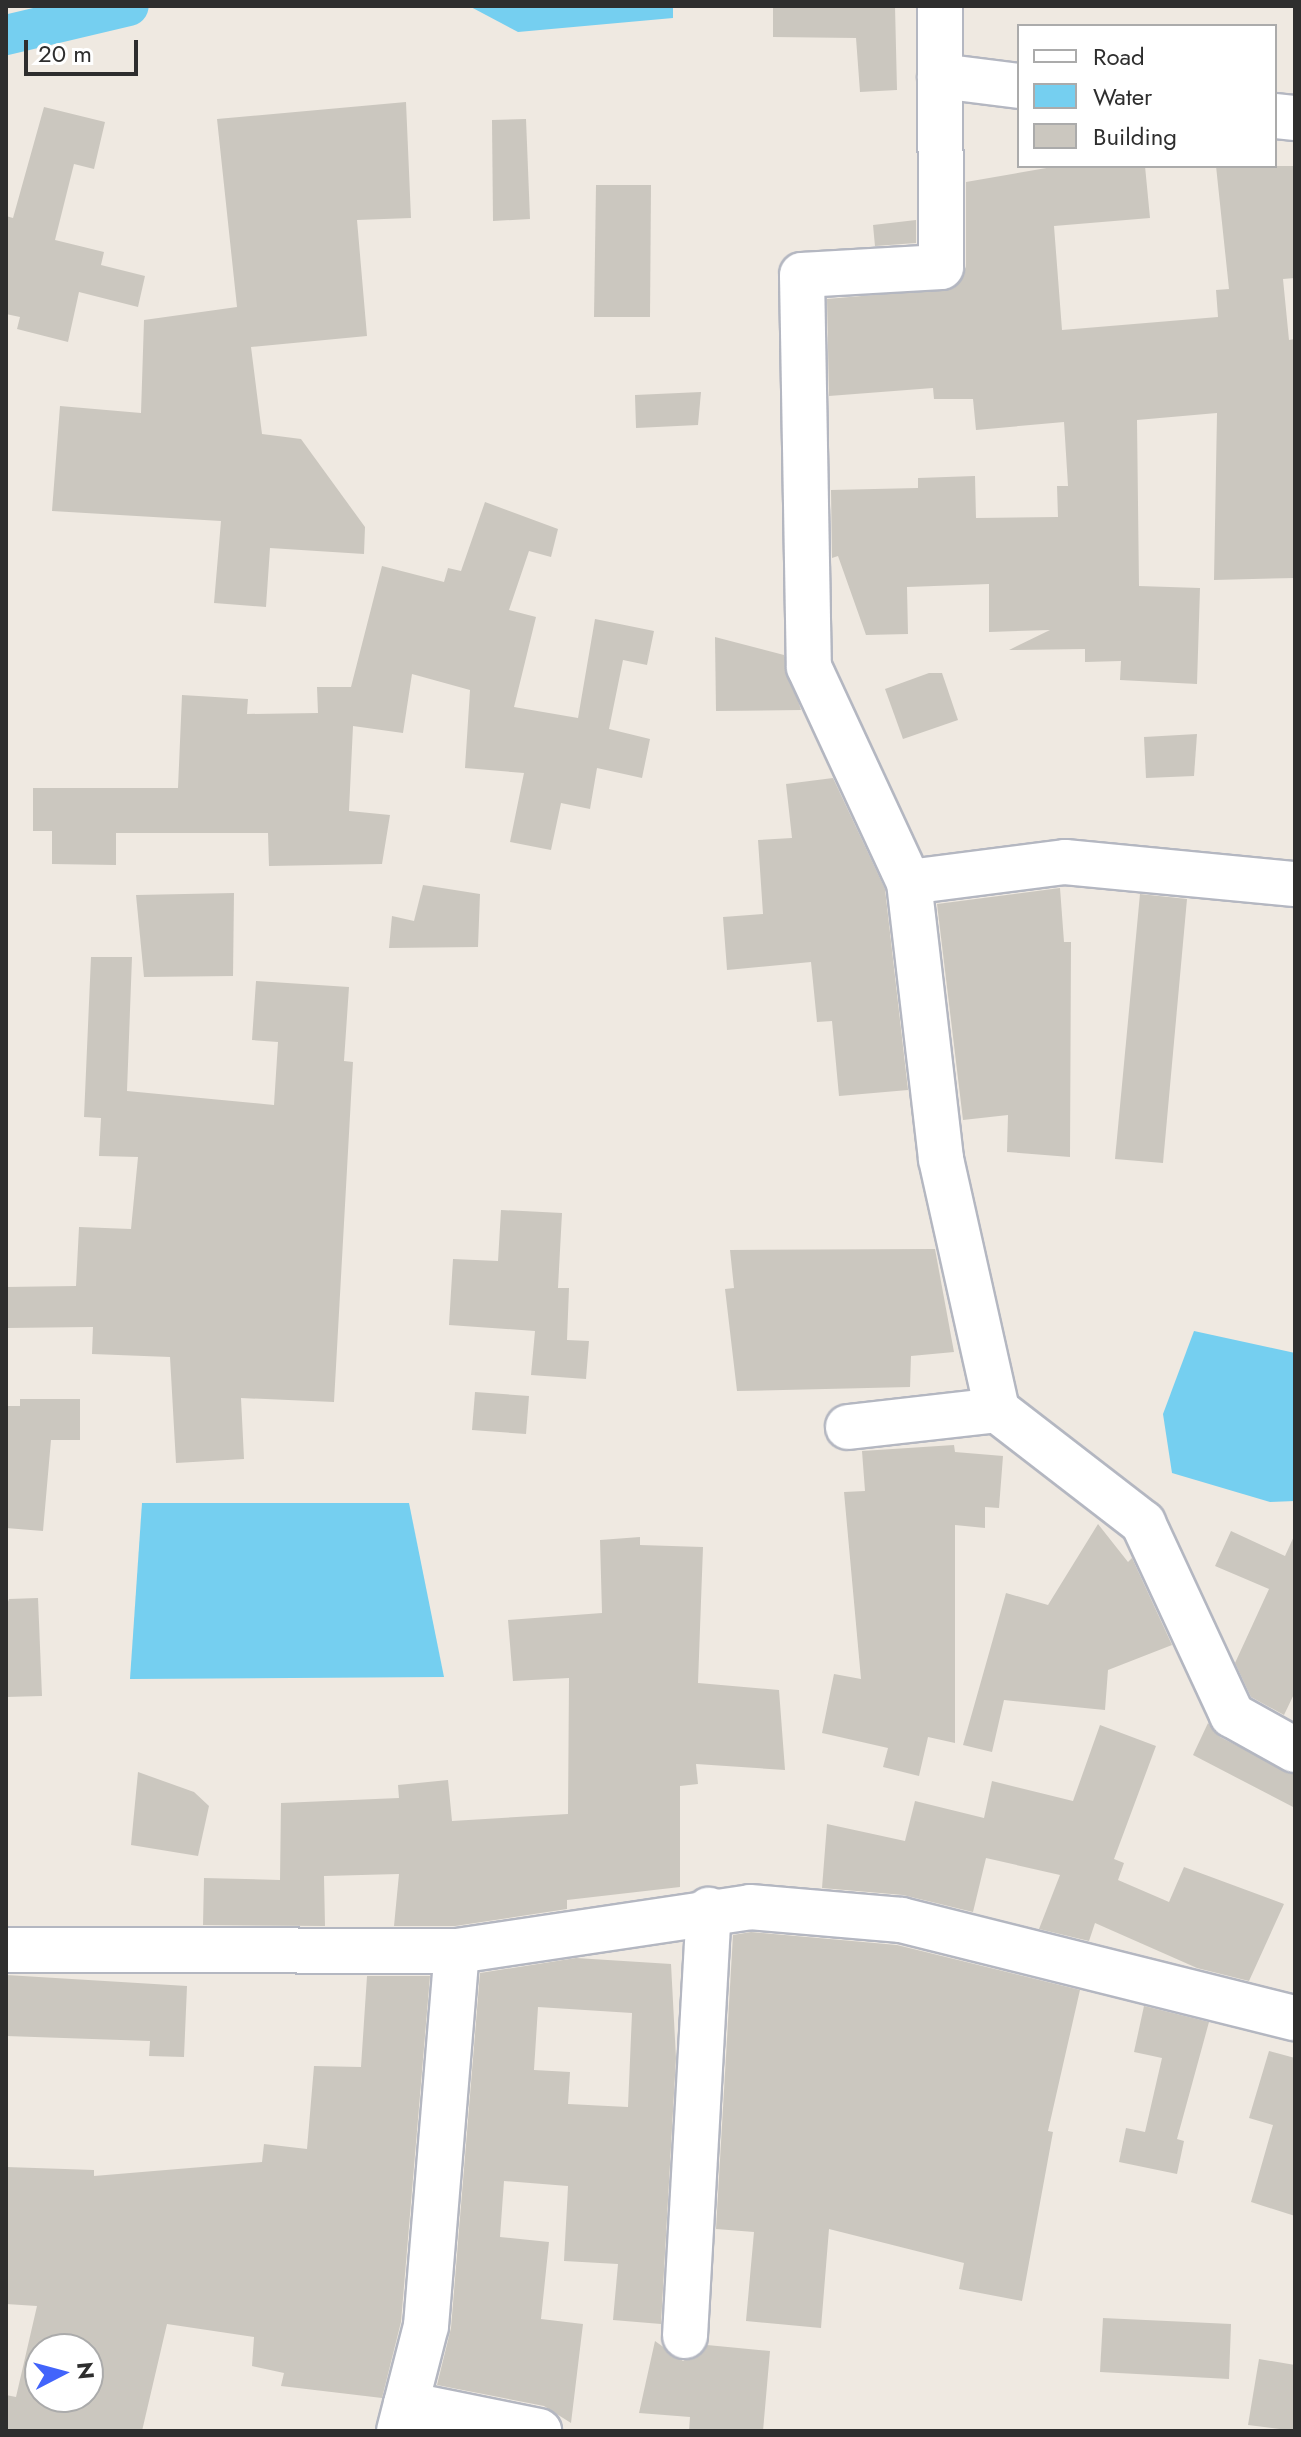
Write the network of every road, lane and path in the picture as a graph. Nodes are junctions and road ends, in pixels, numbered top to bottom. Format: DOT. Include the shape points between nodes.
graph roads {
  1 [pos="940,6"];
  2 [pos="940,76"];
  3 [pos="1017,86"];
  4 [pos="909,882"];
  5 [pos="1295,884"];
  6 [pos="997,1410"];
  7 [pos="848,1427"];
  8 [pos="1295,1750"];
  9 [pos="709,1910"];
  10 [pos="6,1950"];
  11 [pos="457,1951"];
  12 [pos="1295,2018"];
  13 [pos="685,2336"];
  14 [pos="402,2418"];
  15 [pos="539,2431"];
  1 -- 2 [label="street"];
  2 -- 3 [label="street"];
  2 -- 4 [label="street" via="941,267 802,275 809,667"];
  4 -- 5 [label="street" via="1065,862"];
  4 -- 6 [label="street" via="941,1159"];
  6 -- 7 [label="street"];
  6 -- 8 [label="street" via="1143,1523 1232,1715"];
  9 -- 11 [label="street"];
  9 -- 12 [label="street" via="901,1920"];
  9 -- 13 [label="street"];
  10 -- 11 [label="street"];
  11 -- 14 [label="street" via="426,2326"];
  14 -- 15 [label="street"];
}
